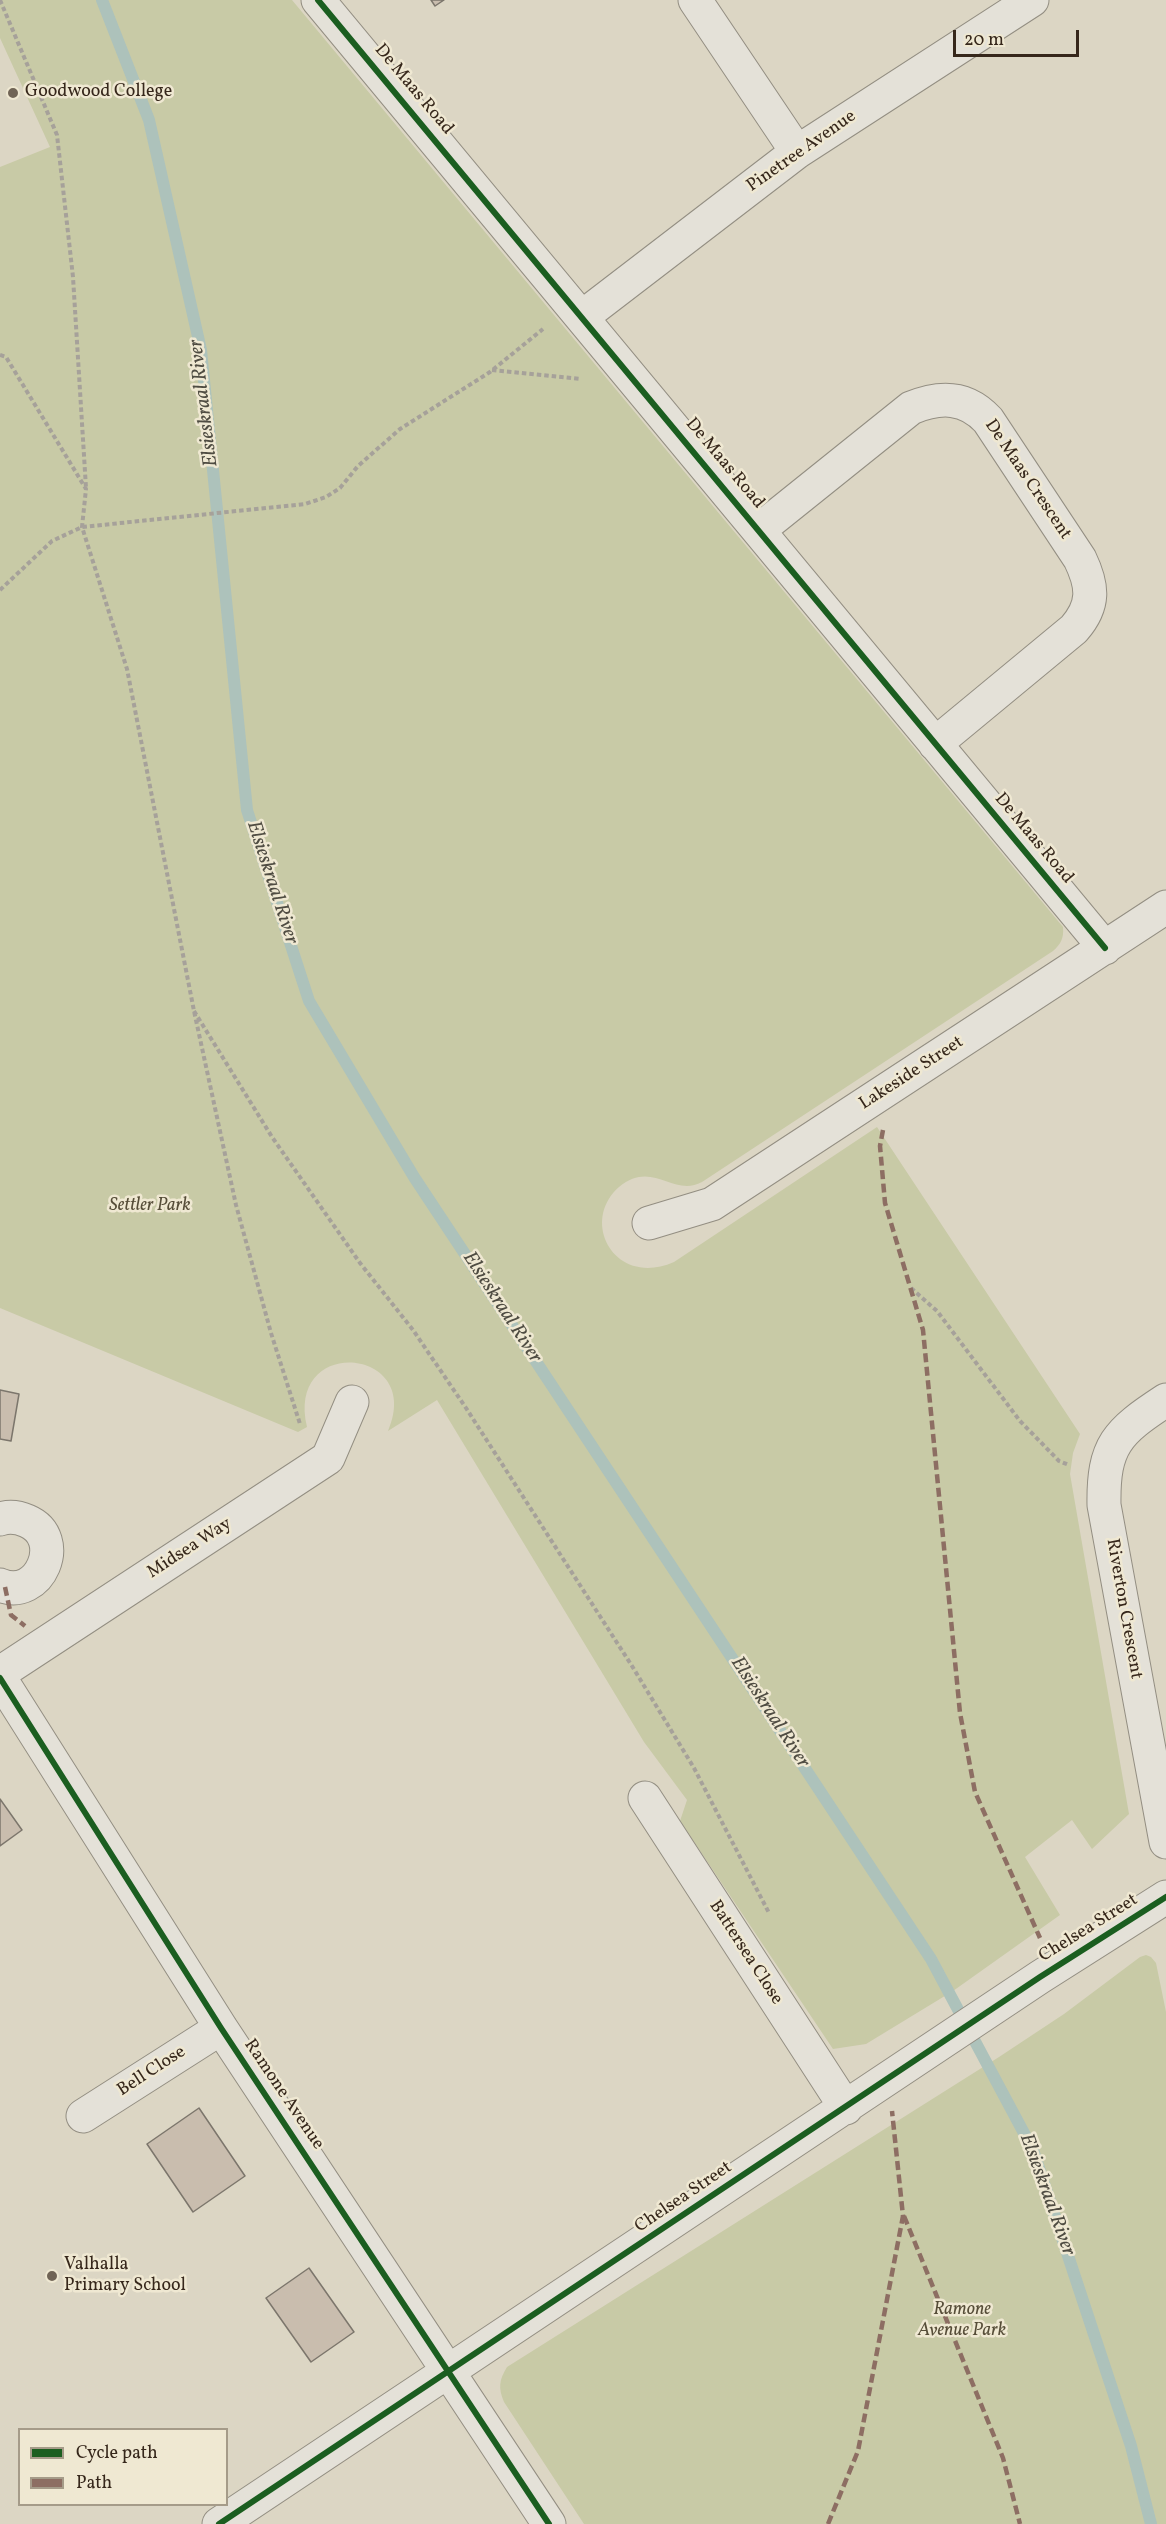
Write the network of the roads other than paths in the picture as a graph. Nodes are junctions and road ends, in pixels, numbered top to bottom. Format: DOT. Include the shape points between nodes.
graph roads {
  1 [pos="318,0"];
  2 [pos="694,0"];
  3 [pos="1032,0"];
  4 [pos="797,152"];
  5 [pos="582,317"];
  6 [pos="759,530"];
  7 [pos="934,744"];
  8 [pos="1166,907"];
  9 [pos="1105,948"];
  10 [pos="649,1223"];
  11 [pos="1166,1400"];
  12 [pos="352,1402"];
  13 [pos="0,1519"];
  14 [pos="0,1585"];
  15 [pos="0,1673"];
  16 [pos="0,1678"];
  17 [pos="645,1798"];
  18 [pos="1166,1842"];
  19 [pos="1166,1898"];
  20 [pos="221,2028"];
  21 [pos="846,2108"];
  22 [pos="83,2116"];
  23 [pos="449,2372"];
  24 [pos="219,2524"];
  25 [pos="549,2524"];
  1 -- 5 [label="street, De Maas Road"];
  2 -- 4 [label="street"];
  3 -- 4 [label="street, Pinetree Avenue"];
  4 -- 5 [label="street, Pinetree Avenue"];
  5 -- 6 [label="street, De Maas Road"];
  6 -- 7 [label="street, De Maas Road"];
  6 -- 7 [label="street, De Maas Crescent" via="911,408 941,399 956,400 968,403 988,420 1080,559 1087,575 1089,603 1084,618 1074,629"];
  7 -- 9 [label="street, De Maas Road"];
  8 -- 9 [label="street, Lakeside Street"];
  9 -- 10 [label="street, Lakeside Street" via="712,1204"];
  11 -- 18 [label="street, Riverton Crescent" via="1120,1436 1106,1461 1104,1505"];
  12 -- 15 [label="street, Midsea Way" via="328,1458"];
  13 -- 14 [label="street" via="19,1517 32,1523 47,1546 42,1572 32,1582 19,1587"];
  16 -- 20 [label="street, Ramone Avenue"];
  17 -- 21 [label="street, Battersea Close"];
  19 -- 21 [label="street, Chelsea Street" via="1040,1977"];
  20 -- 22 [label="street, Bell Close"];
  20 -- 23 [label="street, Ramone Avenue"];
  21 -- 23 [label="street, Chelsea Street"];
  23 -- 24 [label="street, Chelsea Street"];
  23 -- 25 [label="street, Ramone Avenue"];
}
